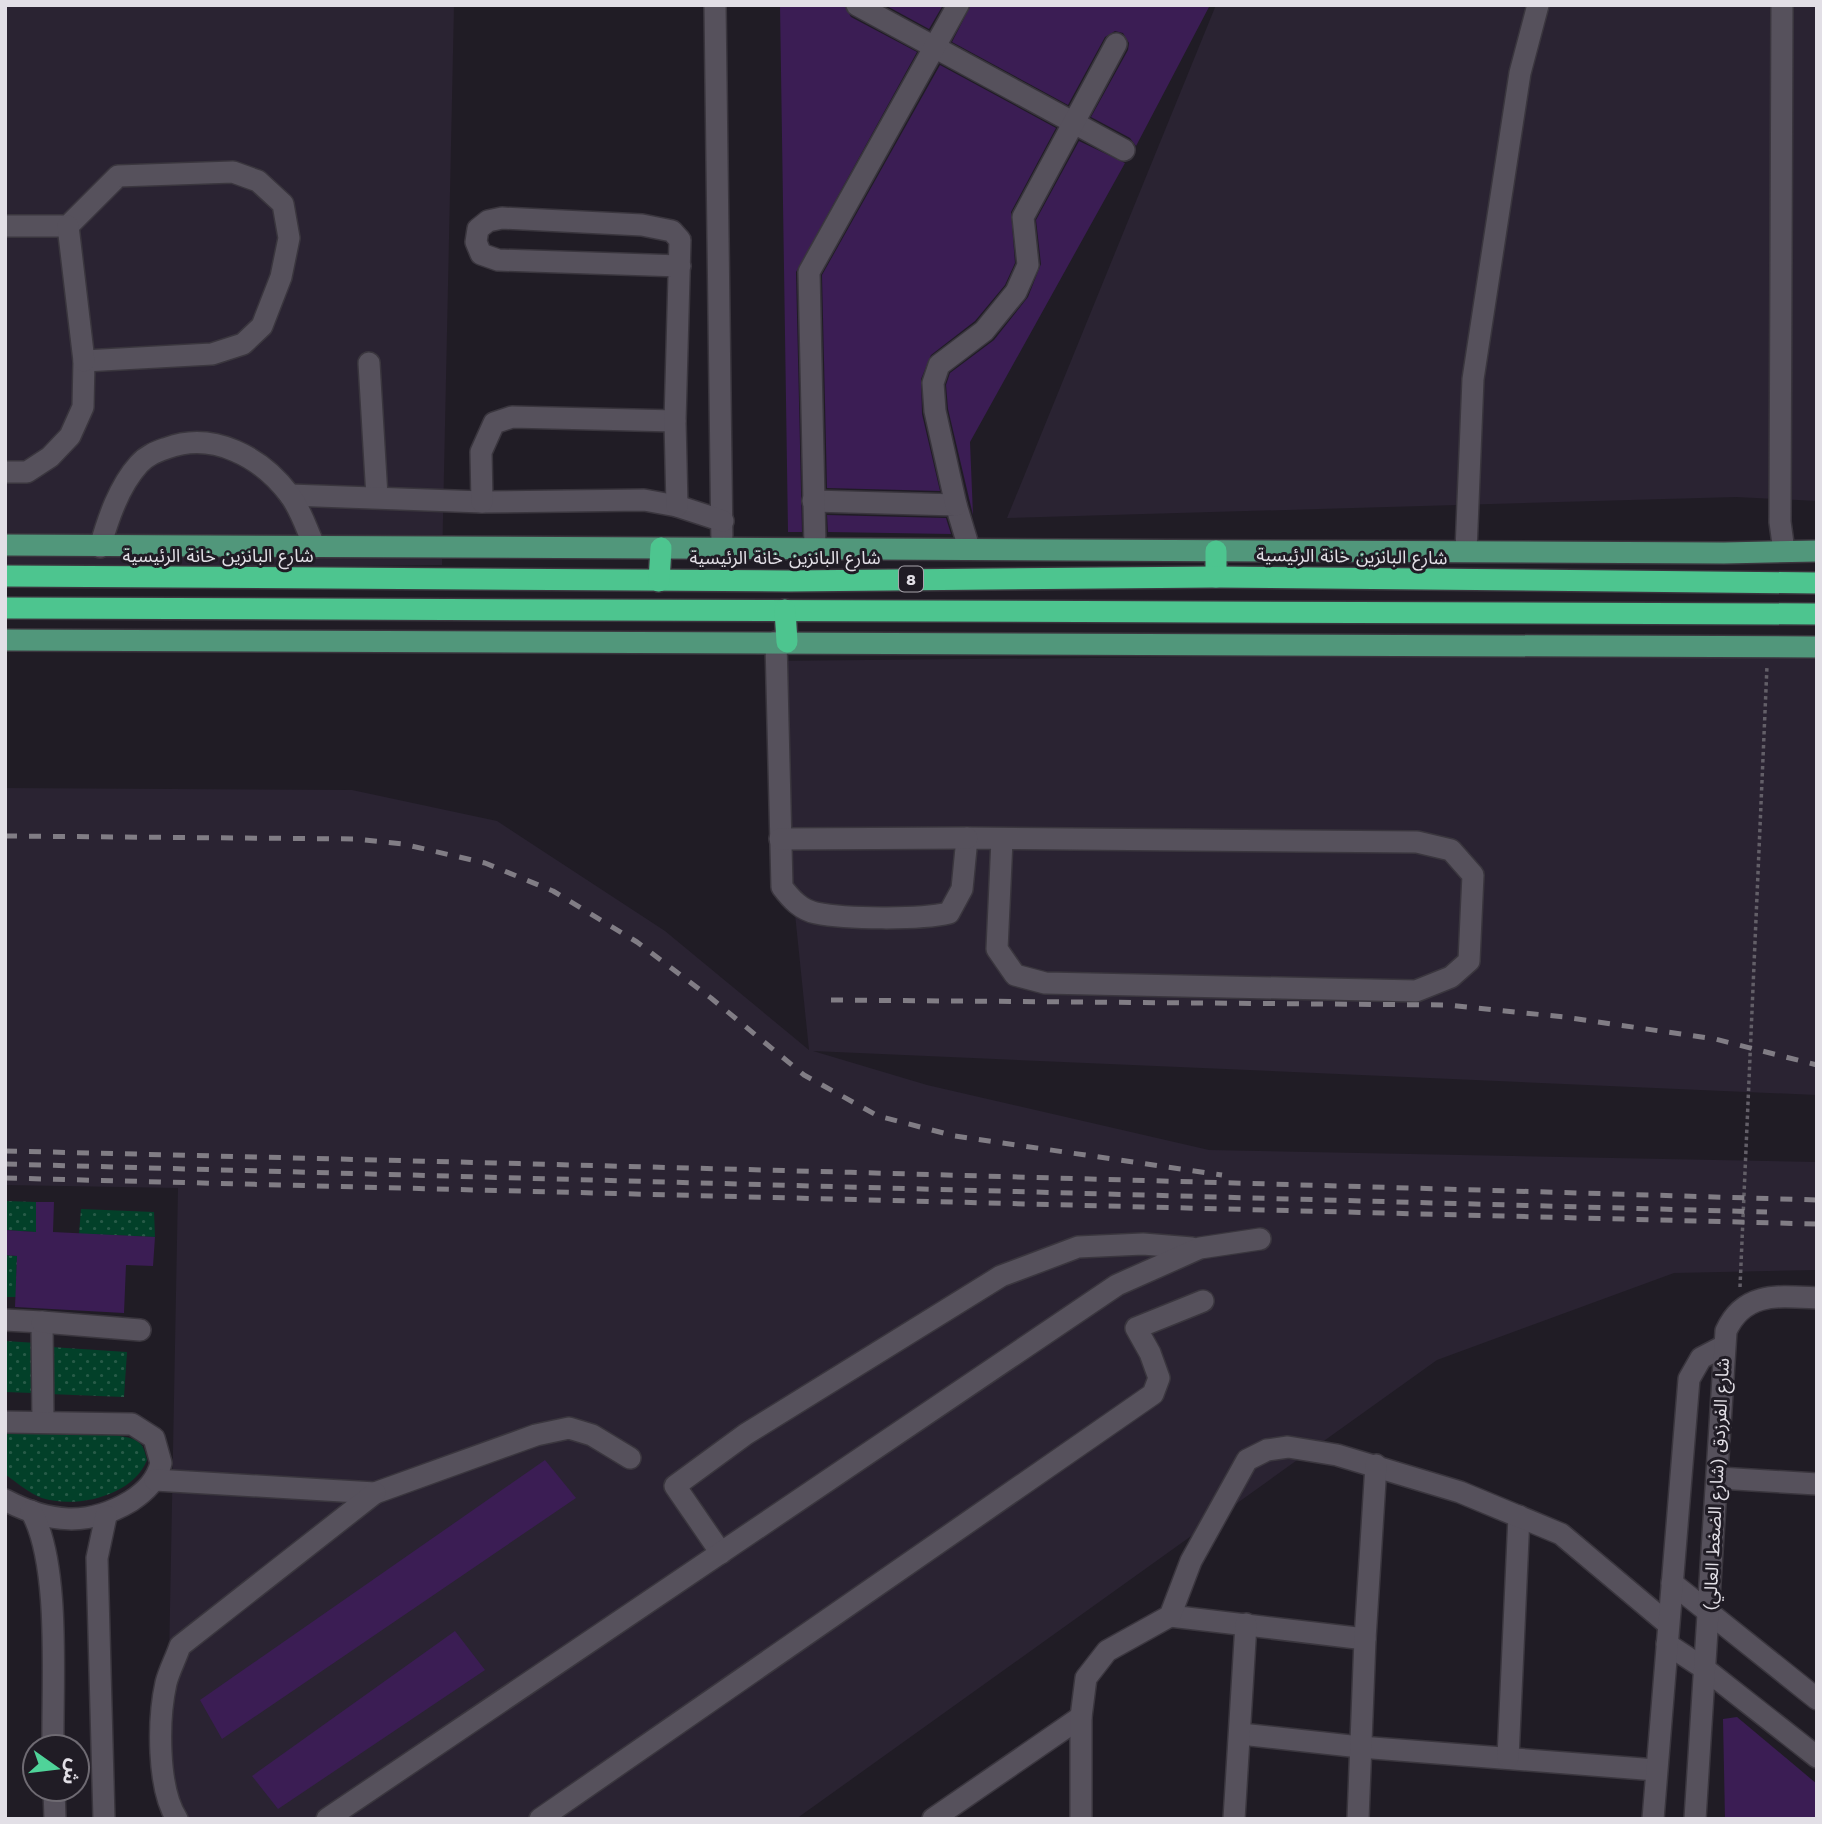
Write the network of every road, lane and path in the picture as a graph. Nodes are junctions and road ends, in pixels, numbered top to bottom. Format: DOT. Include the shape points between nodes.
graph roads {
  1 [pos="715,5"];
  2 [pos="857,5"];
  3 [pos="958,5"];
  4 [pos="1538,5"];
  5 [pos="1782,5"];
  6 [pos="1116,44"];
  7 [pos="935,48"];
  8 [pos="1073,123"];
  9 [pos="1124,150"];
  10 [pos="5,226"];
  11 [pos="68,226"];
  12 [pos="680,266"];
  13 [pos="84,361"];
  14 [pos="369,363"];
  15 [pos="675,421"];
  16 [pos="5,472"];
  17 [pos="290,495"];
  18 [pos="377,497"];
  19 [pos="813,501"];
  20 [pos="482,502"];
  21 [pos="956,505"];
  22 [pos="677,506"];
  23 [pos="723,521"];
  24 [pos="5,545"];
  25 [pos="100,547"];
  26 [pos="315,547"];
  27 [pos="723,547"];
  28 [pos="815,547"];
  29 [pos="661,548"];
  30 [pos="969,548"];
  31 [pos="1216,551"];
  32 [pos="1466,551"];
  33 [pos="1783,551"];
  34 [pos="1817,551"];
  35 [pos="5,576"];
  36 [pos="1216,577"];
  37 [pos="659,581"];
  38 [pos="1817,583"];
  39 [pos="5,608"];
  40 [pos="785,610"];
  41 [pos="1817,614"];
  42 [pos="5,640"];
  43 [pos="782,642"];
  44 [pos="1768,646"];
  45 [pos="1817,647"];
  46 [pos="968,838"];
  47 [pos="780,839"];
  48 [pos="1002,840"];
  49 [pos="1260,1239"];
  50 [pos="1199,1248"];
  51 [pos="1817,1298"];
  52 [pos="1203,1301"];
  53 [pos="1739,1310"];
  54 [pos="5,1320"];
  55 [pos="42,1322"];
  56 [pos="140,1330"];
  57 [pos="1724,1346"];
  58 [pos="5,1422"];
  59 [pos="43,1422"];
  60 [pos="630,1458"];
  61 [pos="1376,1465"];
  62 [pos="1719,1478"];
  63 [pos="155,1480"];
  64 [pos="1817,1484"];
  65 [pos="375,1493"];
  66 [pos="5,1500"];
  67 [pos="31,1511"];
  68 [pos="106,1516"];
  69 [pos="1518,1516"];
  70 [pos="721,1553"];
  71 [pos="1672,1583"];
  72 [pos="1710,1611"];
  73 [pos="1170,1616"];
  74 [pos="1245,1624"];
  75 [pos="1667,1634"];
  76 [pos="1365,1639"];
  77 [pos="1705,1669"];
  78 [pos="1817,1699"];
  79 [pos="1081,1717"];
  80 [pos="54,1733"];
  81 [pos="1241,1734"];
  82 [pos="1360,1747"];
  83 [pos="1817,1757"];
  84 [pos="1507,1758"];
  85 [pos="1656,1770"];
  86 [pos="104,1819"];
  87 [pos="177,1819"];
  88 [pos="327,1819"];
  89 [pos="540,1819"];
  90 [pos="933,1819"];
  91 [pos="1082,1819"];
  92 [pos="1234,1819"];
  93 [pos="1358,1819"];
  94 [pos="1653,1819"];
  95 [pos="1695,1819"];
  1 -- 23 [label="street"];
  2 -- 7 [label="street"];
  3 -- 7 [label="street"];
  4 -- 32 [label="street" via="1520,73 1473,379"];
  5 -- 33 [label="street"];
  6 -- 8 [label="street"];
  7 -- 8 [label="street"];
  7 -- 19 [label="street" via="809,272"];
  8 -- 9 [label="street"];
  8 -- 21 [label="street" via="1023,217 1028,265 1016,292 984,331 939,365 933,383 934,411"];
  10 -- 11 [label="street"];
  11 -- 13 [label="street"];
  11 -- 13 [label="street" via="118,176 233,172 258,181 283,204 289,238 281,277 262,326 243,344 212,354"];
  12 -- 12 [label="street" via="680,240 672,231 642,225 502,218 478,229 476,242 481,254 498,260"];
  12 -- 15 [label="street"];
  13 -- 16 [label="street" via="83,407 70,436 27,472"];
  14 -- 18 [label="street"];
  15 -- 20 [label="street" via="512,417 494,423 481,452"];
  15 -- 22 [label="street"];
  17 -- 18 [label="street"];
  17 -- 25 [label="street" via="251,457 208,441 177,444 139,464 115,505"];
  17 -- 26 [label="street"];
  18 -- 20 [label="street"];
  19 -- 21 [label="street"];
  19 -- 28 [label="street"];
  20 -- 22 [label="street" via="644,500"];
  21 -- 30 [label="street"];
  22 -- 23 [label="street"];
  23 -- 27 [label="street"];
  24 -- 25 [label="main road"];
  25 -- 26 [label="main road"];
  26 -- 29 [label="main road"];
  27 -- 28 [label="main road"];
  27 -- 29 [label="main road"];
  28 -- 30 [label="main road"];
  29 -- 37 [label="highway"];
  30 -- 31 [label="main road"];
  31 -- 32 [label="main road"];
  31 -- 36 [label="highway"];
  32 -- 33 [label="main road"];
  33 -- 34 [label="main road"];
  35 -- 37 [label="highway, شارع البانزين خانة الرئيسية / 8"];
  36 -- 37 [label="highway, شارع البانزين خانة الرئيسية / 8"];
  36 -- 38 [label="highway, شارع البانزين خانة الرئيسية / 8"];
  39 -- 40 [label="highway, 8"];
  40 -- 41 [label="highway, 8"];
  40 -- 43 [label="highway"];
  42 -- 43 [label="main road"];
  43 -- 44 [label="main road"];
  43 -- 47 [label="street"];
  44 -- 45 [label="main road"];
  44 -- 53 [label="path"];
  46 -- 47 [label="street"];
  46 -- 47 [label="street" via="962,889 949,913 926,918 815,913 793,902 782,887"];
  46 -- 48 [label="street"];
  48 -- 48 [label="street" via="1417,842 1451,850 1473,875 1469,961 1451,977 1416,991 1045,983 1015,975 997,949"];
  49 -- 50 [label="street"];
  50 -- 70 [label="street" via="1117,1285"];
  50 -- 70 [label="street" via="1143,1244 1078,1247 1001,1276 746,1434 675,1486"];
  51 -- 53 [label="street" via="1759,1298"];
  52 -- 89 [label="street" via="1136,1328 1159,1378 1153,1394"];
  53 -- 57 [label="street" via="1726,1331"];
  54 -- 55 [label="street"];
  55 -- 56 [label="street"];
  55 -- 59 [label="street"];
  57 -- 62 [label="street, شارع الفرزدق (شارع الضغط العالي)"];
  57 -- 71 [label="street, شارع الفرزدق (شارع الضغط العالي)" via="1701,1358 1689,1379"];
  58 -- 59 [label="street"];
  59 -- 63 [label="street" via="123,1423 148,1431 158,1446 161,1463"];
  60 -- 65 [label="street" via="592,1435 569,1428 536,1435"];
  61 -- 69 [label="street"];
  61 -- 73 [label="street" via="1288,1447 1255,1454 1247,1460 1191,1560"];
  61 -- 76 [label="street"];
  62 -- 64 [label="street"];
  62 -- 72 [label="street, شارع الفرزدق (شارع الضغط العالي)"];
  63 -- 65 [label="street"];
  63 -- 68 [label="street"];
  65 -- 87 [label="street" via="180,1646 166,1683 162,1750 167,1803"];
  66 -- 67 [label="street"];
  67 -- 68 [label="street" via="68,1519"];
  67 -- 80 [label="street" via="48,1558"];
  68 -- 86 [label="street" via="97,1558"];
  69 -- 75 [label="street" via="1561,1534"];
  69 -- 84 [label="street"];
  70 -- 88 [label="street"];
  71 -- 72 [label="street"];
  71 -- 75 [label="street, شارع الفرزدق (شارع الضغط العالي)"];
  72 -- 77 [label="street, شارع الفرزدق (شارع الضغط العالي)"];
  72 -- 78 [label="street"];
  73 -- 74 [label="street"];
  73 -- 79 [label="street" via="1107,1651 1086,1678"];
  74 -- 76 [label="street"];
  74 -- 81 [label="street"];
  75 -- 77 [label="street"];
  75 -- 85 [label="street, شارع الفرزدق (شارع الضغط العالي)"];
  76 -- 82 [label="street"];
  77 -- 83 [label="street"];
  77 -- 95 [label="street, شارع الفرزدق (شارع الضغط العالي)"];
  79 -- 90 [label="street"];
  79 -- 91 [label="street"];
  81 -- 82 [label="street"];
  81 -- 92 [label="street"];
  82 -- 84 [label="street"];
  82 -- 93 [label="street"];
  84 -- 85 [label="street"];
  85 -- 94 [label="street, شارع الفرزدق (شارع الضغط العالي)"];
}
